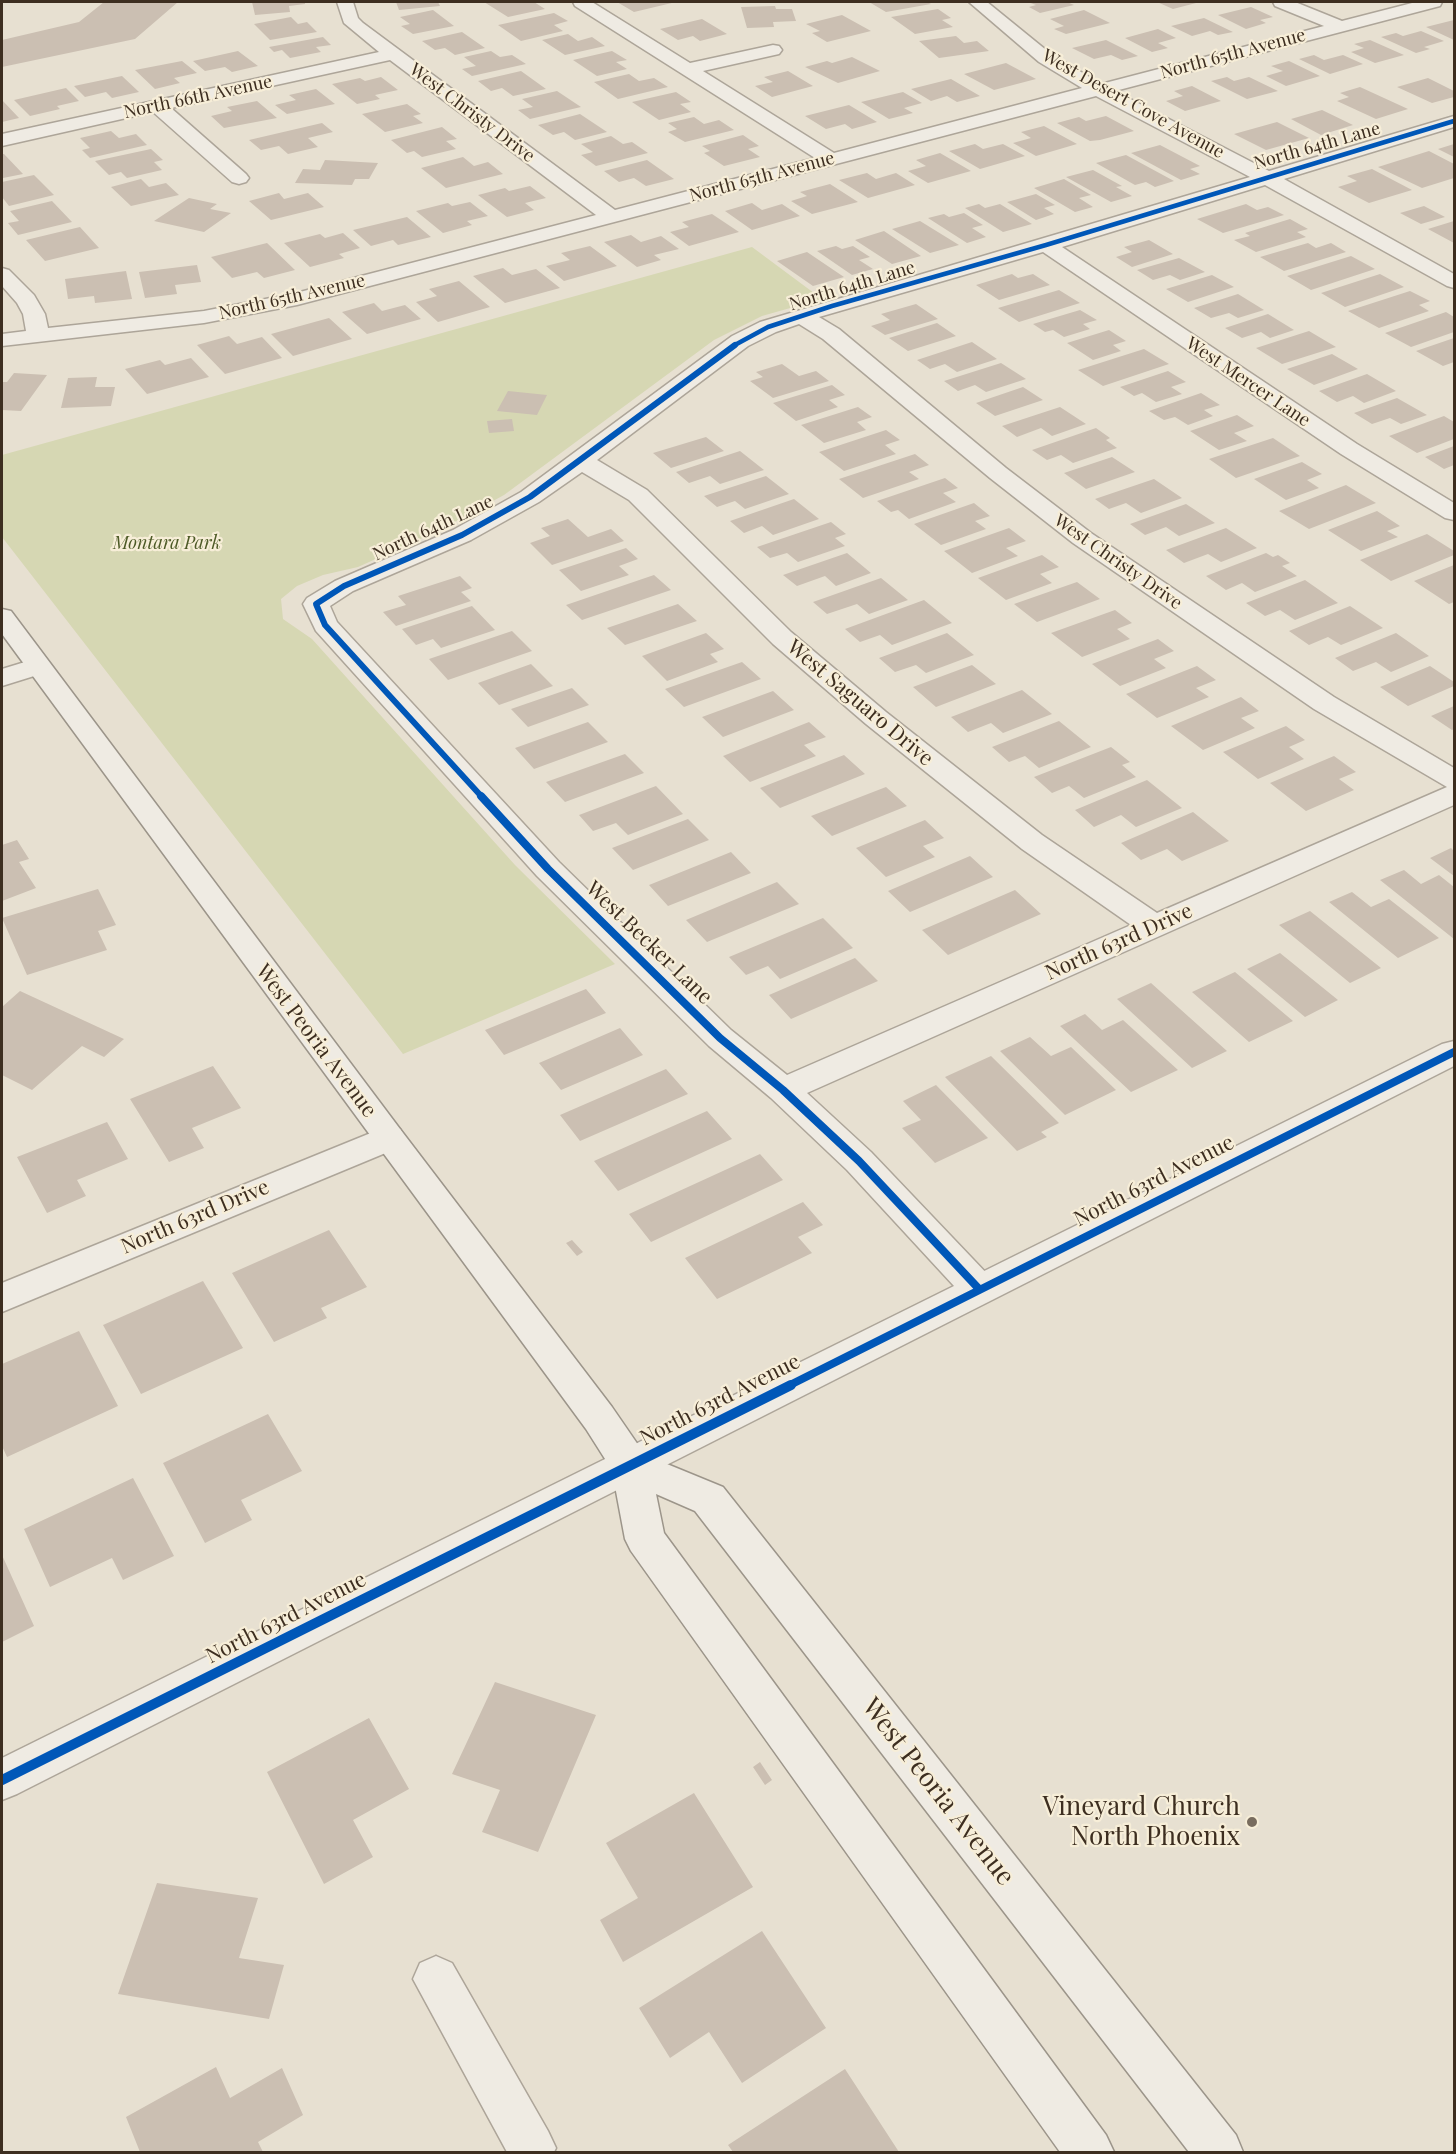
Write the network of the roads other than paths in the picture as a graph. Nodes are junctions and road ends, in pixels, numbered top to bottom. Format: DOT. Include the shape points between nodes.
graph roads {
  1 [pos="345,2"];
  2 [pos="580,2"];
  3 [pos="977,2"];
  4 [pos="1281,2"];
  5 [pos="1434,2"];
  6 [pos="1340,26"];
  7 [pos="772,50"];
  8 [pos="394,54"];
  9 [pos="688,69"];
  10 [pos="1098,90"];
  11 [pos="157,106"];
  12 [pos="1455,122"];
  13 [pos="2,140"];
  14 [pos="830,159"];
  15 [pos="1266,177"];
  16 [pos="239,178"];
  17 [pos="611,216"];
  18 [pos="1046,245"];
  19 [pos="2,274"];
  20 [pos="1454,281"];
  21 [pos="802,316"];
  22 [pos="38,335"];
  23 [pos="2,340"];
  24 [pos="581,461"];
  25 [pos="1455,513"];
  26 [pos="316,604"];
  27 [pos="2,617"];
  28 [pos="38,666"];
  29 [pos="2,678"];
  30 [pos="1455,780"];
  31 [pos="1455,794"];
  32 [pos="1154,926"];
  33 [pos="1455,1052"];
  34 [pos="783,1090"];
  35 [pos="388,1138"];
  36 [pos="979,1289"];
  37 [pos="2,1298"];
  38 [pos="631,1466"];
  39 [pos="2,1780"];
  40 [pos="436,1979"];
  41 [pos="532,2151"];
  42 [pos="1089,2152"];
  43 [pos="1219,2152"];
  1 -- 8 [label="street, West Christy Drive" via="357,27"];
  2 -- 9 [label="street"];
  3 -- 10 [label="street, West Desert Cove Avenue" via="1045,58"];
  4 -- 6 [label="street"];
  5 -- 6 [label="street, North 65th Avenue"];
  6 -- 10 [label="street, North 65th Avenue"];
  7 -- 9 [label="street"];
  8 -- 11 [label="street, North 66th Avenue"];
  8 -- 17 [label="street, West Christy Drive"];
  9 -- 14 [label="street"];
  10 -- 14 [label="street, North 65th Avenue"];
  10 -- 15 [label="street, West Desert Cove Avenue"];
  11 -- 13 [label="street, North 66th Avenue"];
  11 -- 16 [label="street"];
  12 -- 15 [label="street, North 64th Lane"];
  14 -- 17 [label="street, North 65th Avenue"];
  15 -- 18 [label="street, North 64th Lane"];
  15 -- 20 [label="street, West Desert Cove Avenue"];
  17 -- 22 [label="street, North 65th Avenue" via="251,309 87,338"];
  18 -- 21 [label="street, North 64th Lane"];
  18 -- 25 [label="street, West Mercer Lane" via="1349,449"];
  19 -- 22 [label="street" via="26,300 34,314"];
  21 -- 24 [label="street, North 64th Lane" via="740,341"];
  21 -- 30 [label="street, West Christy Drive" via="831,334 1082,538 1324,703"];
  22 -- 23 [label="street, North 65th Avenue"];
  24 -- 26 [label="street, North 64th Lane" via="530,497 462,535 344,586"];
  24 -- 32 [label="street, West Saguaro Drive" via="638,495 782,638 876,718 1032,842"];
  26 -- 34 [label="street, West Becker Lane" via="325,625 548,869 720,1038"];
  27 -- 28 [label="street, West Peoria Avenue"];
  28 -- 29 [label="street"];
  28 -- 35 [label="street, West Peoria Avenue"];
  31 -- 32 [label="street, North 63rd Drive"];
  32 -- 34 [label="street, North 63rd Drive"];
  33 -- 36 [label="street, North 63rd Avenue"];
  34 -- 36 [label="street, West Becker Lane" via="860,1161"];
  35 -- 37 [label="street, North 63rd Drive"];
  35 -- 38 [label="street, West Peoria Avenue"];
  36 -- 38 [label="street, North 63rd Avenue"];
  38 -- 39 [label="street, North 63rd Avenue"];
  38 -- 42 [label="street, West Peoria Avenue" via="645,1539"];
  38 -- 43 [label="street, West Peoria Avenue" via="709,1499"];
  40 -- 41 [label="street"];
}
